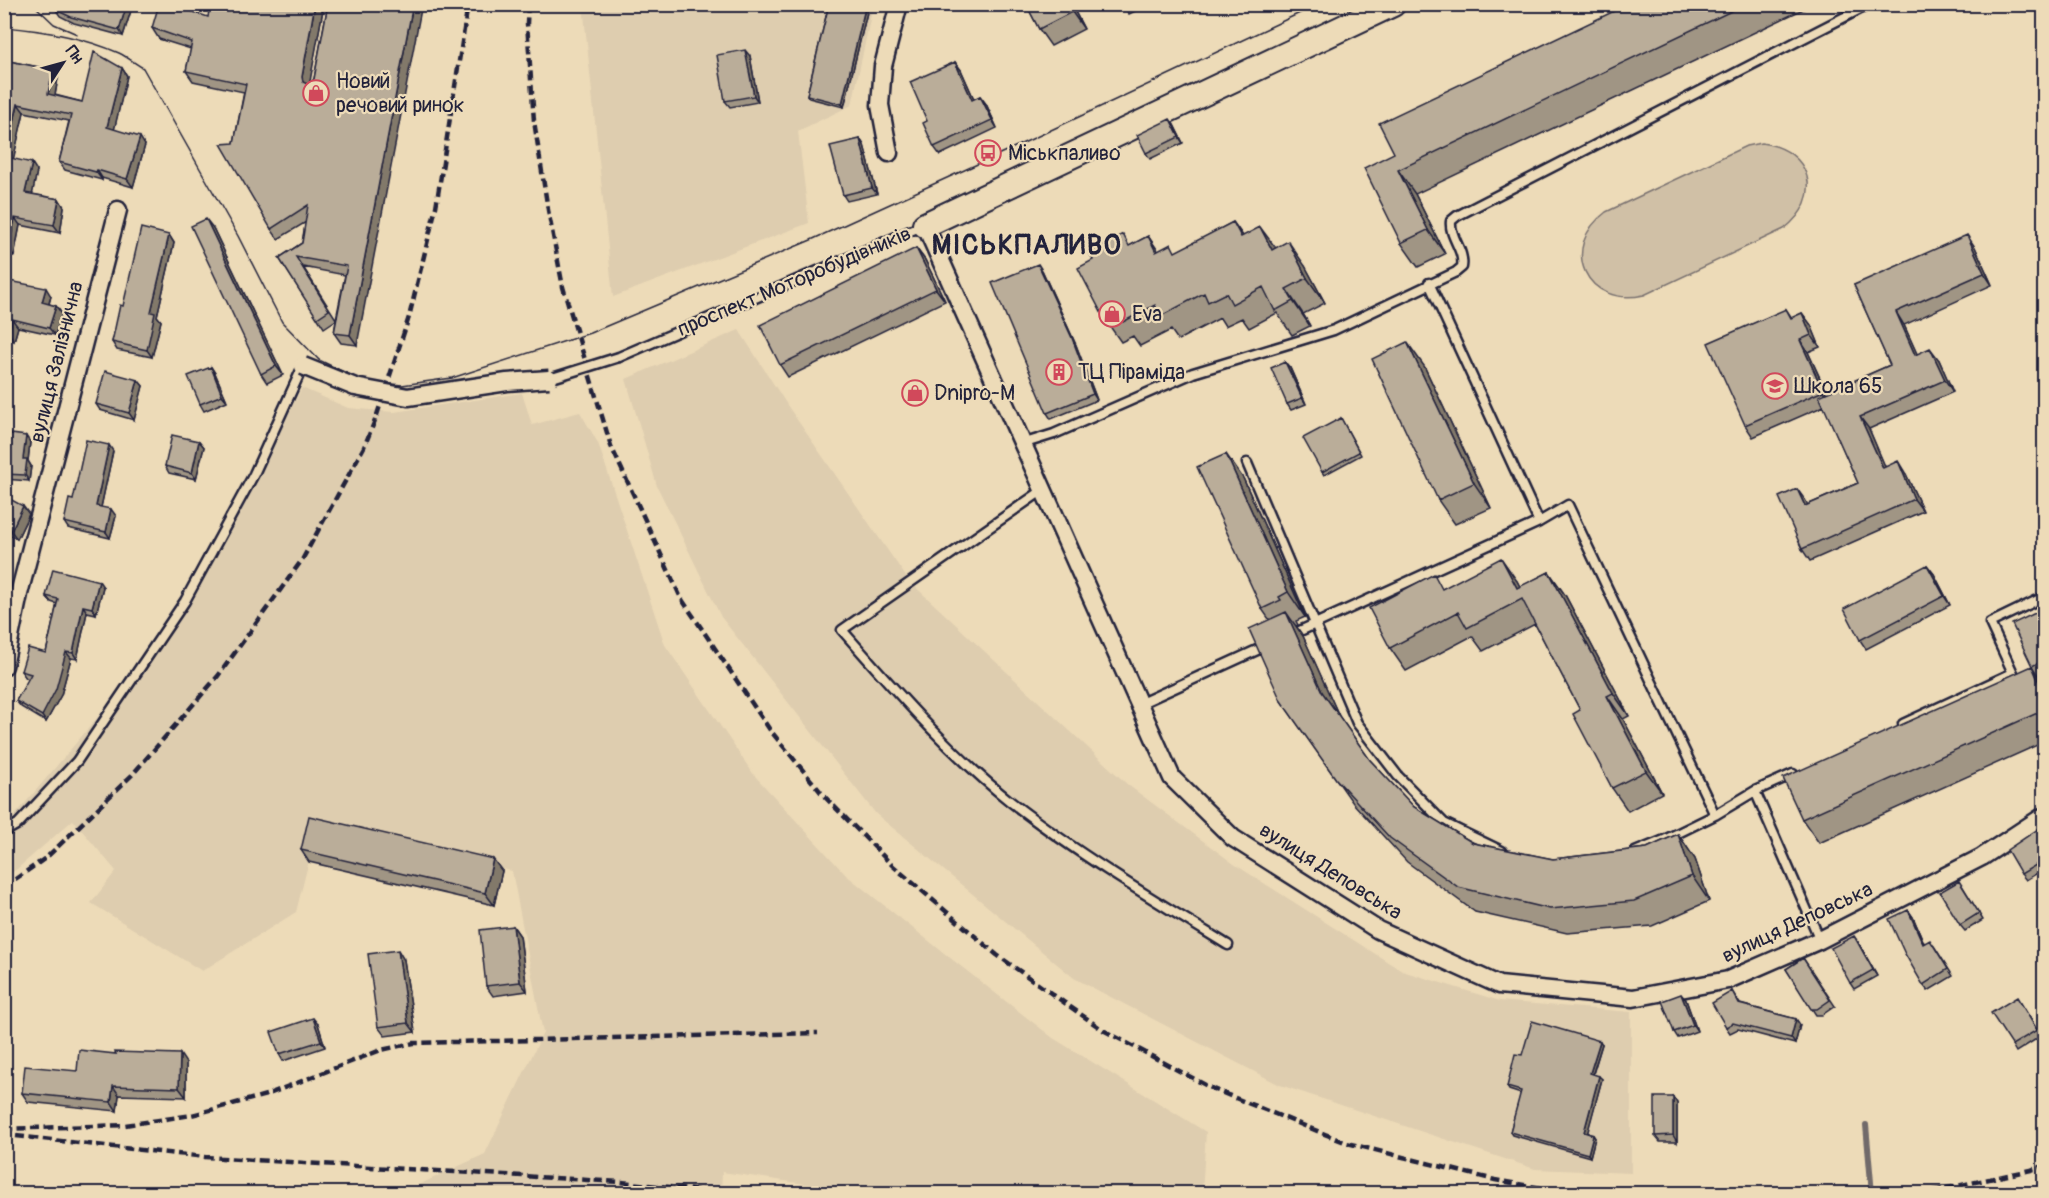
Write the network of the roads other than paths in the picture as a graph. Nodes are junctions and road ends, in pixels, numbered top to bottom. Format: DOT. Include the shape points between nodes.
graph roads {
  1 [pos="899,4"];
  2 [pos="1393,4"];
  3 [pos="1869,4"];
  4 [pos="889,153"];
  5 [pos="118,210"];
  6 [pos="925,225"];
  7 [pos="1429,284"];
  8 [pos="303,366"];
  9 [pos="549,379"];
  10 [pos="1022,444"];
  11 [pos="1247,463"];
  12 [pos="1043,490"];
  13 [pos="1539,522"];
  14 [pos="2044,597"];
  15 [pos="1315,624"];
  16 [pos="1284,638"];
  17 [pos="1274,643"];
  18 [pos="4,666"];
  19 [pos="1139,704"];
  20 [pos="1899,726"];
  21 [pos="1806,768"];
  22 [pos="1755,791"];
  23 [pos="1715,815"];
  24 [pos="2044,816"];
  25 [pos="4,832"];
  26 [pos="1510,855"];
  27 [pos="1622,857"];
  28 [pos="1821,940"];
  29 [pos="1228,945"];
  1 -- 4 [label="street" via="883,66 880,105"];
  2 -- 6 [label="street, проспект Моторобудівників"];
  3 -- 7 [label="lane" via="1457,216 1451,220 1450,228 1463,260 1462,267"];
  5 -- 18 [label="street, вулиця Залізнична"];
  6 -- 9 [label="lane, проспект Моторобудівників, bridge" via="619,357"];
  6 -- 10 [label="street, вулиця Деповська"];
  7 -- 10 [label="lane" via="1334,330 1193,373 1054,434"];
  7 -- 13 [label="lane"];
  8 -- 9 [label="street, bridge" via="355,387 408,397"];
  8 -- 25 [label="lane" via="254,474 185,601 77,761 18,824"];
  10 -- 12 [label="street, вулиця Деповська"];
  11 -- 15 [label="lane"];
  12 -- 19 [label="street, вулиця Деповська"];
  12 -- 29 [label="lane" via="842,630 922,722 1011,802 1128,885"];
  13 -- 15 [label="lane"];
  13 -- 23 [label="lane" via="1568,505"];
  14 -- 20 [label="lane" via="1990,623 2013,673"];
  15 -- 16 [label="lane"];
  15 -- 26 [label="lane" via="1356,723 1398,776 1444,823"];
  17 -- 19 [label="lane"];
  19 -- 28 [label="street, вулиця Деповська" via="1172,778 1233,838 1378,930 1499,985 1633,998 1728,980"];
  21 -- 22 [label="lane"];
  22 -- 23 [label="lane"];
  22 -- 28 [label="lane"];
  23 -- 27 [label="lane"];
  24 -- 28 [label="street, вулиця Деповська" via="1982,856"];
}
